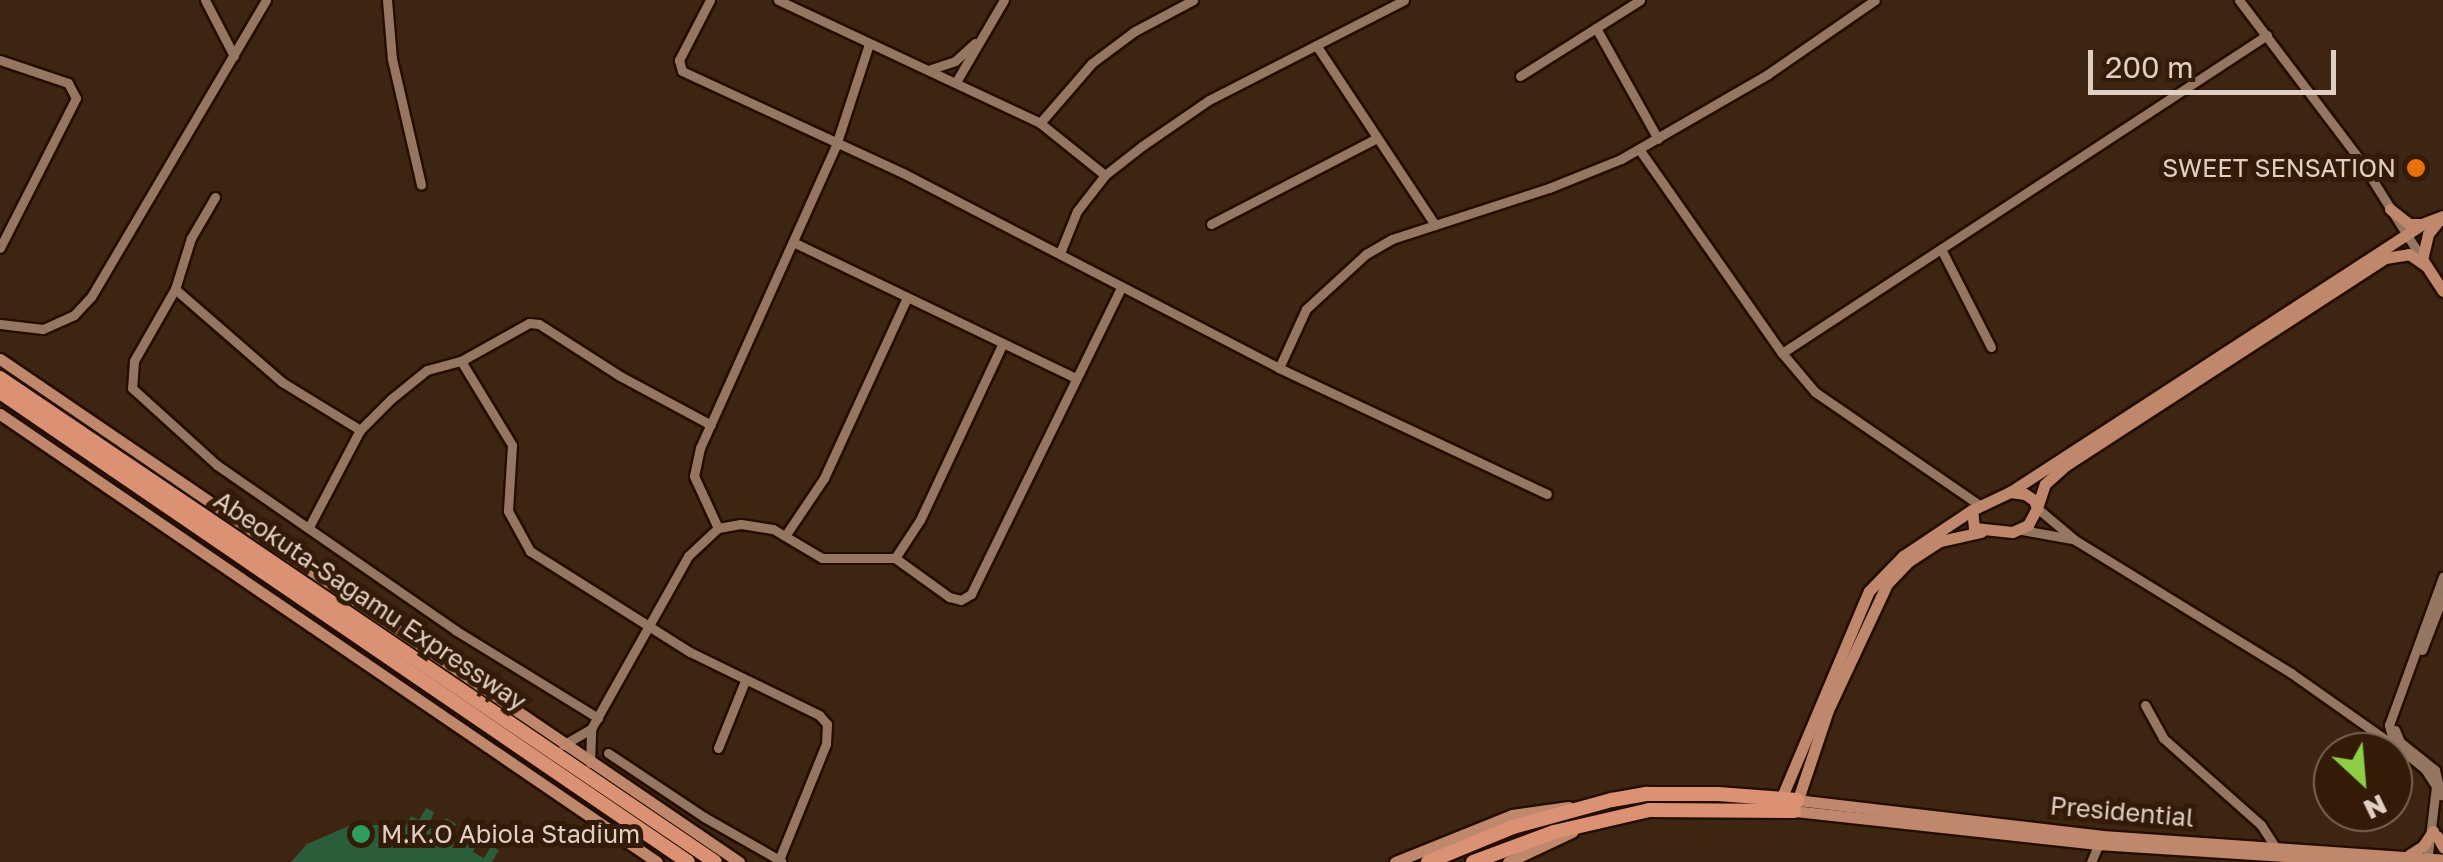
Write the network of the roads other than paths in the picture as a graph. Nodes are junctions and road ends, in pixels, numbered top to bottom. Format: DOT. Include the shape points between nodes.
graph roads {
  1 [pos="205,0"];
  2 [pos="266,0"];
  3 [pos="387,0"];
  4 [pos="710,0"];
  5 [pos="778,0"];
  6 [pos="1004,0"];
  7 [pos="1193,0"];
  8 [pos="1404,0"];
  9 [pos="1640,0"];
  10 [pos="1874,0"];
  11 [pos="2240,0"];
  12 [pos="1596,28"];
  13 [pos="988,31"];
  14 [pos="2266,35"];
  15 [pos="869,44"];
  16 [pos="1316,45"];
  17 [pos="234,56"];
  18 [pos="0,60"];
  19 [pos="931,69"];
  20 [pos="1520,76"];
  21 [pos="956,82"];
  22 [pos="1040,123"];
  23 [pos="1377,138"];
  24 [pos="1658,139"];
  25 [pos="836,145"];
  26 [pos="1639,149"];
  27 [pos="1105,175"];
  28 [pos="421,184"];
  29 [pos="215,197"];
  30 [pos="2390,209"];
  31 [pos="2443,216"];
  32 [pos="1212,224"];
  33 [pos="2422,224"];
  34 [pos="1435,225"];
  35 [pos="2407,234"];
  36 [pos="793,242"];
  37 [pos="0,248"];
  38 [pos="1941,249"];
  39 [pos="1060,254"];
  40 [pos="2424,262"];
  41 [pos="1121,288"];
  42 [pos="175,289"];
  43 [pos="2443,291"];
  44 [pos="906,300"];
  45 [pos="0,324"];
  46 [pos="1002,346"];
  47 [pos="1991,347"];
  48 [pos="1782,353"];
  49 [pos="0,359"];
  50 [pos="460,361"];
  51 [pos="1279,368"];
  52 [pos="1074,377"];
  53 [pos="0,378"];
  54 [pos="0,392"];
  55 [pos="0,414"];
  56 [pos="711,425"];
  57 [pos="360,430"];
  58 [pos="2010,492"];
  59 [pos="1547,494"];
  60 [pos="1975,507"];
  61 [pos="2037,508"];
  62 [pos="309,527"];
  63 [pos="718,528"];
  64 [pos="2022,530"];
  65 [pos="1981,532"];
  66 [pos="785,536"];
  67 [pos="2075,540"];
  68 [pos="895,558"];
  69 [pos="2443,578"];
  70 [pos="292,585"];
  71 [pos="2443,596"];
  72 [pos="648,627"];
  73 [pos="745,681"];
  74 [pos="2145,705"];
  75 [pos="598,718"];
  76 [pos="591,730"];
  77 [pos="2374,732"];
  78 [pos="2390,732"];
  79 [pos="562,746"];
  80 [pos="718,748"];
  81 [pos="608,753"];
  82 [pos="2413,760"];
  83 [pos="591,764"];
  84 [pos="2442,797"];
  85 [pos="1592,804"];
  86 [pos="1779,804"];
  87 [pos="1796,805"];
  88 [pos="1596,820"];
  89 [pos="2439,836"];
  90 [pos="2100,840"];
  91 [pos="2274,845"];
  92 [pos="2407,856"];
  93 [pos="2433,860"];
  94 [pos="782,861"];
  95 [pos="656,862"];
  96 [pos="688,862"];
  97 [pos="715,862"];
  98 [pos="739,862"];
  99 [pos="1396,862"];
  100 [pos="1428,862"];
  101 [pos="1474,862"];
  102 [pos="1508,862"];
  103 [pos="2091,862"];
  104 [pos="2381,862"];
  1 -- 17 [label="street"];
  2 -- 17 [label="street"];
  3 -- 28 [label="street" via="392,58"];
  4 -- 25 [label="street" via="679,60 682,71"];
  5 -- 15 [label="street"];
  6 -- 13 [label="street"];
  7 -- 22 [label="street" via="1092,63"];
  8 -- 16 [label="street"];
  9 -- 12 [label="street"];
  10 -- 24 [label="street"];
  11 -- 14 [label="street"];
  12 -- 20 [label="street"];
  12 -- 24 [label="street"];
  13 -- 19 [label="street" via="955,61"];
  13 -- 21 [label="street"];
  14 -- 30 [label="street"];
  14 -- 38 [label="street"];
  15 -- 19 [label="street"];
  15 -- 25 [label="street"];
  16 -- 23 [label="street"];
  16 -- 27 [label="street" via="1209,100"];
  17 -- 45 [label="street" via="91,297 74,315 43,328"];
  18 -- 37 [label="street" via="68,83 76,98"];
  19 -- 21 [label="street"];
  21 -- 22 [label="street"];
  22 -- 27 [label="street"];
  23 -- 32 [label="street"];
  23 -- 34 [label="street"];
  24 -- 26 [label="street"];
  25 -- 36 [label="street"];
  25 -- 39 [label="street"];
  26 -- 34 [label="street" via="1566,182"];
  26 -- 48 [label="street"];
  27 -- 39 [label="street" via="1077,211"];
  29 -- 42 [label="street" via="191,238"];
  30 -- 33 [label="main road" via="2409,224"];
  30 -- 35 [label="street"];
  31 -- 33 [label="main road"];
  31 -- 40 [label="main road" via="2428,234"];
  33 -- 35 [label="main road"];
  34 -- 51 [label="street" via="1366,254 1320,294 1299,318"];
  35 -- 40 [label="street"];
  35 -- 58 [label="main road"];
  36 -- 44 [label="street"];
  36 -- 56 [label="street"];
  38 -- 47 [label="street"];
  38 -- 48 [label="street"];
  39 -- 41 [label="street"];
  40 -- 43 [label="main road"];
  40 -- 61 [label="main road" via="2409,254 2385,258 2065,466 2045,484"];
  41 -- 51 [label="street"];
  41 -- 52 [label="street"];
  42 -- 57 [label="street" via="282,382"];
  42 -- 62 [label="street" via="134,361 132,388 217,466"];
  44 -- 46 [label="street"];
  44 -- 66 [label="street" via="824,478"];
  46 -- 52 [label="street"];
  46 -- 68 [label="street" via="920,520"];
  48 -- 60 [label="street" via="1815,392"];
  49 -- 70 [label="main road"];
  50 -- 56 [label="street" via="514,329 539,324"];
  50 -- 57 [label="street" via="408,383"];
  50 -- 72 [label="street" via="512,445 508,511 530,551"];
  51 -- 59 [label="street"];
  52 -- 68 [label="street" via="971,594 950,598"];
  53 -- 70 [label="highway, Abeokuta-Sagamu Expressway"];
  54 -- 70 [label="highway, Abeokuta-Sagamu Expressway"];
  55 -- 70 [label="main road"];
  56 -- 63 [label="street" via="694,476"];
  57 -- 62 [label="street"];
  58 -- 60 [label="main road"];
  58 -- 61 [label="main road" via="2025,494"];
  60 -- 65 [label="main road" via="1970,523"];
  60 -- 86 [label="main road" via="1900,558 1869,592"];
  61 -- 64 [label="main road"];
  61 -- 67 [label="street"];
  62 -- 75 [label="street" via="455,630"];
  63 -- 66 [label="street" via="759,526"];
  63 -- 72 [label="street" via="688,556"];
  64 -- 65 [label="main road"];
  64 -- 67 [label="street"];
  65 -- 87 [label="main road" via="1940,541 1887,584 1828,710"];
  66 -- 68 [label="street" via="822,558"];
  67 -- 77 [label="street"];
  69 -- 78 [label="street"];
  70 -- 79 [label="main road"];
  70 -- 95 [label="main road"];
  70 -- 96 [label="highway, Abeokuta-Sagamu Expressway"];
  70 -- 97 [label="highway, Abeokuta-Sagamu Expressway"];
  71 -- 84 [label="street" via="2394,723 2400,742 2435,770"];
  72 -- 73 [label="street"];
  72 -- 75 [label="street"];
  73 -- 80 [label="street"];
  73 -- 94 [label="street" via="819,714 830,732"];
  74 -- 91 [label="street" via="2163,738 2261,825"];
  75 -- 76 [label="street"];
  76 -- 79 [label="street"];
  76 -- 83 [label="street"];
  79 -- 83 [label="main road"];
  81 -- 94 [label="street"];
  82 -- 89 [label="street" via="2436,786"];
  83 -- 98 [label="main road"];
  84 -- 89 [label="street"];
  85 -- 86 [label="highway" via="1647,794"];
  85 -- 99 [label="main road" via="1512,814"];
  85 -- 100 [label="highway"];
  86 -- 87 [label="highway"];
  86 -- 88 [label="highway" via="1649,810"];
  87 -- 90 [label="main road"];
  88 -- 101 [label="highway"];
  88 -- 102 [label="main road"];
  89 -- 92 [label="main road"];
  89 -- 93 [label="street"];
  90 -- 91 [label="main road, Presidential"];
  90 -- 103 [label="street"];
  90 -- 104 [label="main road"];
  91 -- 92 [label="main road, Presidential"];
  92 -- 93 [label="main road, Presidential"];
}
